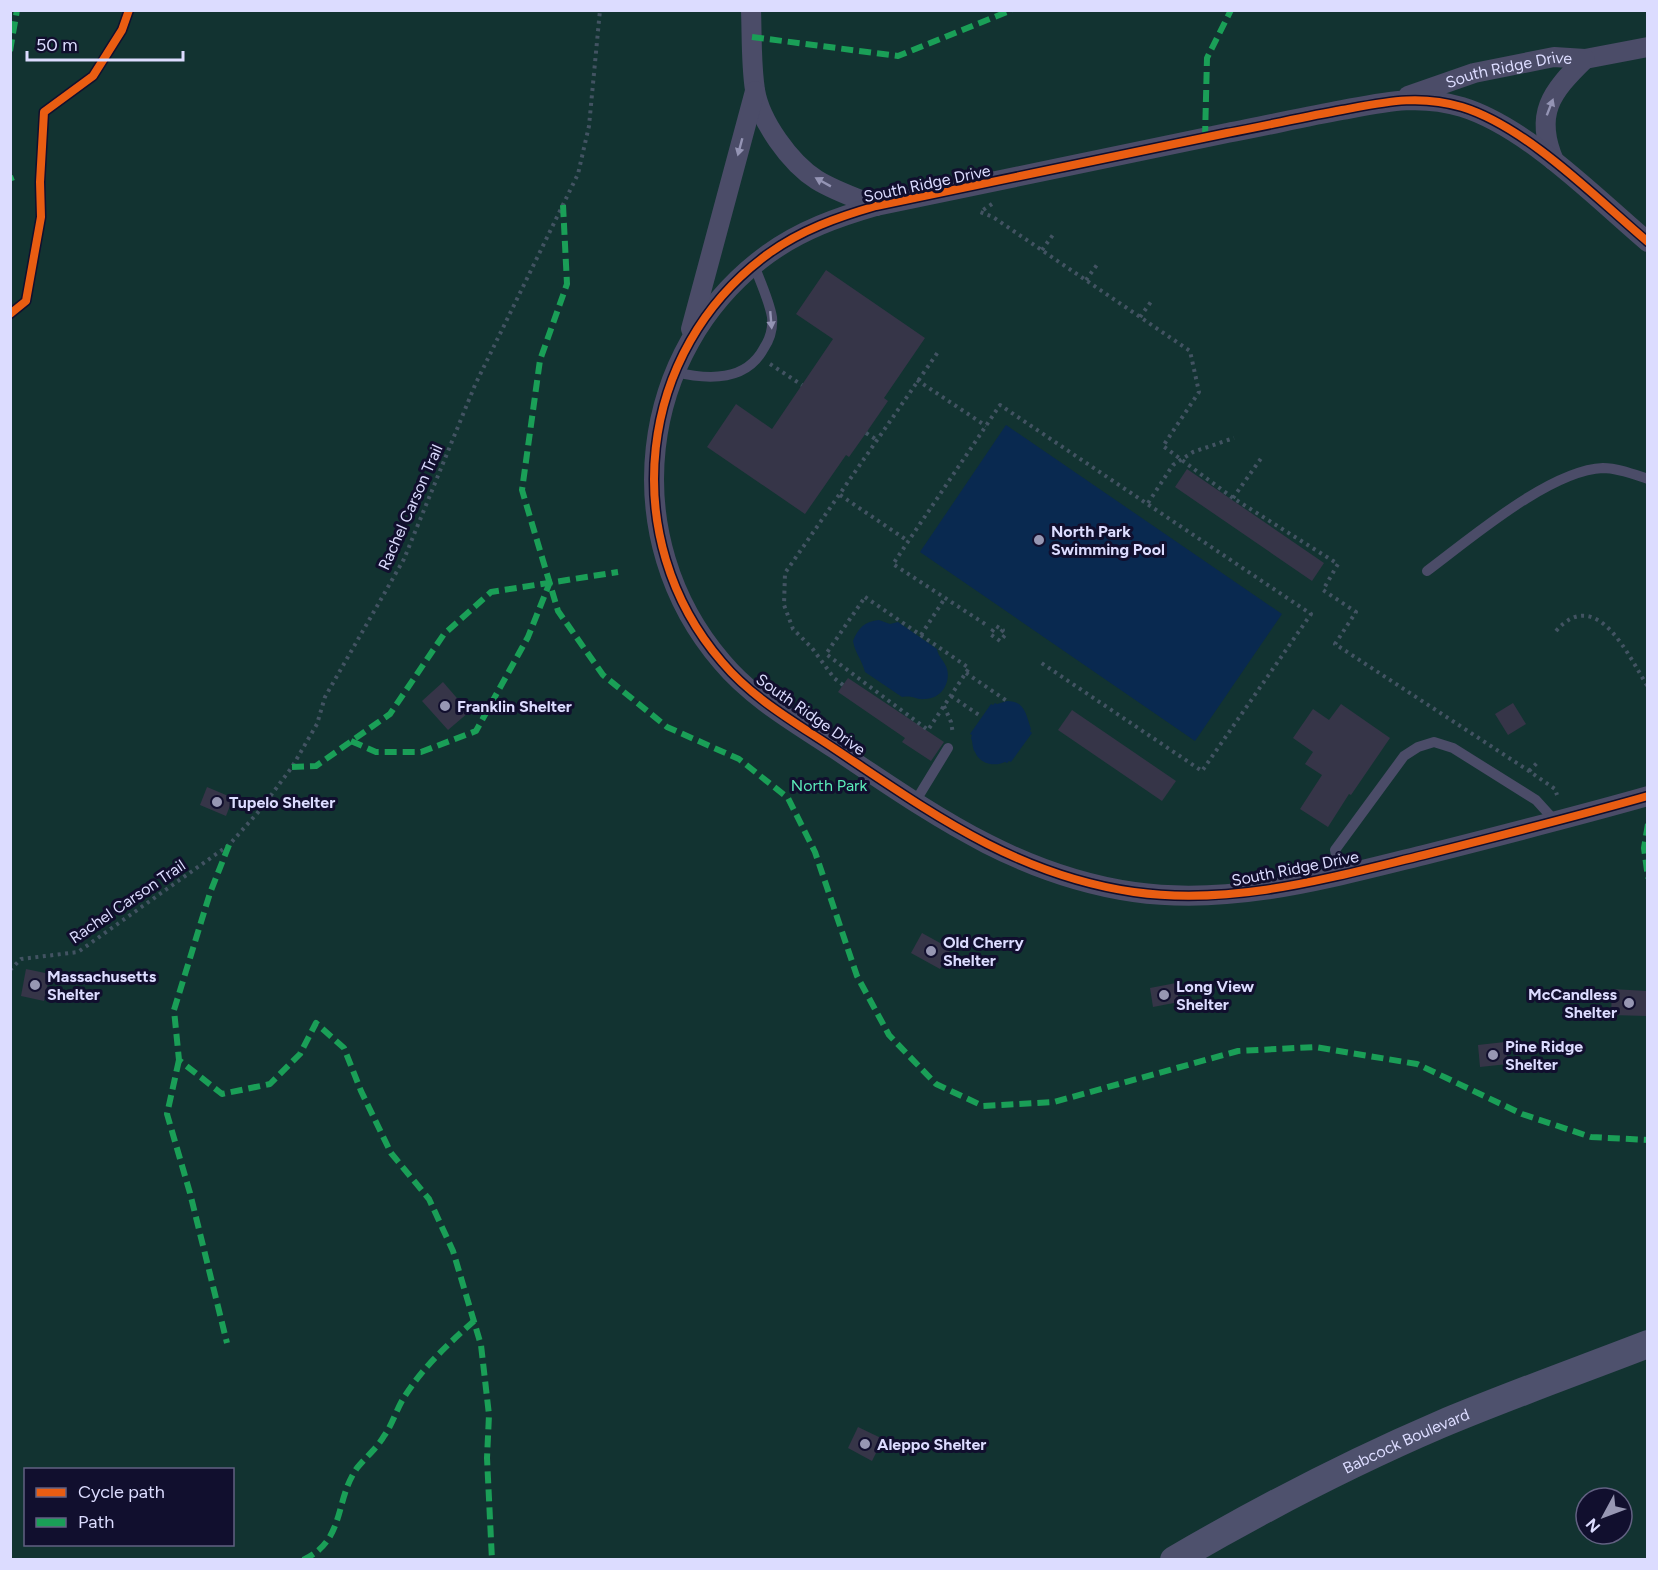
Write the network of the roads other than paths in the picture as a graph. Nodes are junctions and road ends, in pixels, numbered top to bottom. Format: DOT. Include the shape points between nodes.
graph roads {
  1 [pos="751,10"];
  2 [pos="1647,47"];
  3 [pos="1585,59"];
  4 [pos="755,91"];
  5 [pos="1399,99"];
  6 [pos="1555,163"];
  7 [pos="876,206"];
  8 [pos="1647,242"];
  9 [pos="754,264"];
  10 [pos="686,347"];
  11 [pos="675,372"];
  12 [pos="1647,479"];
  13 [pos="1427,571"];
  14 [pos="948,748"];
  15 [pos="1647,796"];
  16 [pos="915,802"];
  17 [pos="1556,822"];
  18 [pos="1340,876"];
  19 [pos="1647,1344"];
  20 [pos="1174,1560"];
  1 -- 4 [label="street, South Ridge Drive"];
  2 -- 3 [label="street, South Ridge Drive"];
  3 -- 5 [label="street, South Ridge Drive" via="1554,57 1474,73"];
  6 -- 3 [label="street, South Ridge Drive, one-way" via="1547,143 1546,114 1564,81"];
  7 -- 4 [label="street, South Ridge Drive, one-way" via="816,179 796,163 768,123"];
  4 -- 10 [label="street, South Ridge Drive, one-way"];
  5 -- 6 [label="street, South Ridge Drive" via="1441,102 1484,115"];
  5 -- 7 [label="street, South Ridge Drive"];
  6 -- 8 [label="street, South Ridge Drive"];
  7 -- 9 [label="street, South Ridge Drive" via="811,228"];
  9 -- 10 [label="street, South Ridge Drive" via="725,292"];
  9 -- 11 [label="lane, one-way" via="772,317 769,340 760,356 729,376 698,378"];
  10 -- 11 [label="street, South Ridge Drive"];
  11 -- 16 [label="street, South Ridge Drive" via="664,400 656,450 656,519 665,559 684,604 721,662 751,691"];
  12 -- 13 [label="lane" via="1604,468 1558,480"];
  14 -- 16 [label="lane"];
  15 -- 17 [label="street, South Ridge Drive"];
  16 -- 18 [label="street, South Ridge Drive" via="972,838 1008,855 1043,869 1134,892 1253,893"];
  17 -- 18 [label="street, South Ridge Drive"];
  17 -- 18 [label="lane" via="1536,800 1453,748 1434,742 1404,756 1335,850"];
  19 -- 20 [label="main road, Babcock Boulevard" via="1439,1425 1348,1466"];
}
